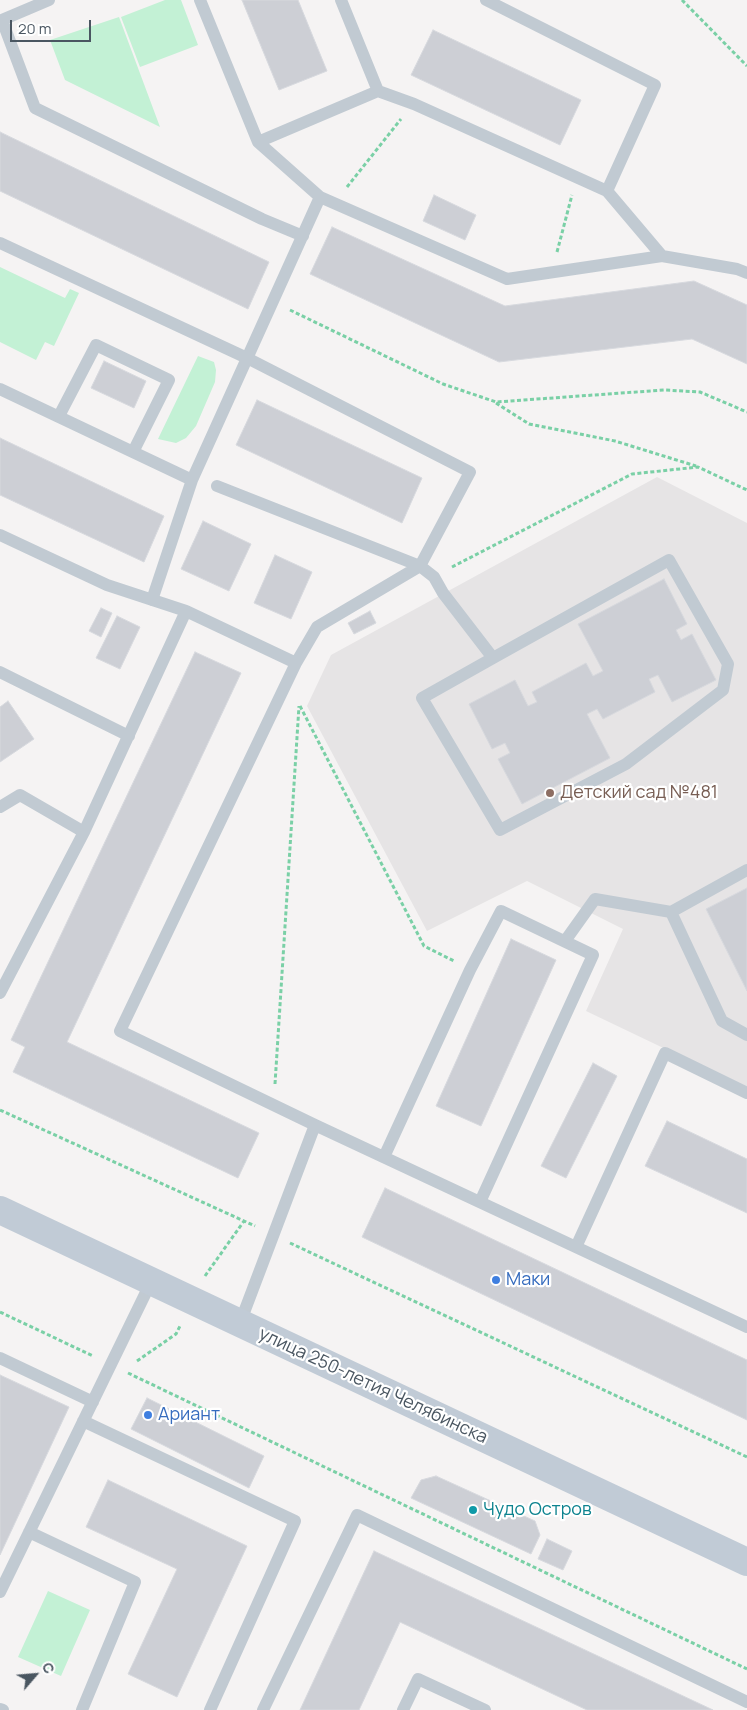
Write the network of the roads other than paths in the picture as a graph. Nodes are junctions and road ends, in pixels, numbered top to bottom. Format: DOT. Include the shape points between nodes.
graph roads {
  1 [pos="49,0"];
  2 [pos="200,0"];
  3 [pos="341,0"];
  4 [pos="486,0"];
  5 [pos="378,90"];
  6 [pos="258,142"];
  7 [pos="607,191"];
  8 [pos="320,196"];
  9 [pos="303,236"];
  10 [pos="0,243"];
  11 [pos="662,256"];
  12 [pos="747,273"];
  13 [pos="248,358"];
  14 [pos="0,389"];
  15 [pos="59,416"];
  16 [pos="133,452"];
  17 [pos="192,480"];
  18 [pos="217,486"];
  19 [pos="0,535"];
  20 [pos="420,566"];
  21 [pos="152,600"];
  22 [pos="186,611"];
  23 [pos="493,658"];
  24 [pos="296,663"];
  25 [pos="0,672"];
  26 [pos="129,736"];
  27 [pos="0,807"];
  28 [pos="84,832"];
  29 [pos="747,870"];
  30 [pos="671,912"];
  31 [pos="565,941"];
  32 [pos="0,993"];
  33 [pos="747,1035"];
  34 [pos="747,1093"];
  35 [pos="315,1125"];
  36 [pos="384,1157"];
  37 [pos="480,1202"];
  38 [pos="0,1210"];
  39 [pos="576,1247"];
  40 [pos="152,1280"];
  41 [pos="240,1324"];
  42 [pos="747,1326"];
  43 [pos="0,1358"];
  44 [pos="93,1402"];
  45 [pos="84,1421"];
  46 [pos="29,1532"];
  47 [pos="747,1562"];
  48 [pos="0,1592"];
  49 [pos="747,1702"];
  50 [pos="82,1710"];
  51 [pos="210,1710"];
  52 [pos="263,1710"];
  53 [pos="403,1710"];
  54 [pos="485,1710"];
  1 -- 9 [label="lane" via="2,20 35,108"];
  2 -- 6 [label="lane"];
  3 -- 5 [label="lane"];
  4 -- 7 [label="lane" via="655,85"];
  5 -- 6 [label="lane"];
  5 -- 7 [label="lane"];
  6 -- 8 [label="lane"];
  7 -- 11 [label="lane"];
  8 -- 9 [label="lane"];
  8 -- 11 [label="lane" via="507,279"];
  9 -- 13 [label="lane"];
  10 -- 13 [label="lane"];
  11 -- 12 [label="lane"];
  13 -- 17 [label="lane"];
  13 -- 20 [label="lane" via="470,472"];
  14 -- 15 [label="lane"];
  15 -- 16 [label="lane"];
  15 -- 16 [label="lane" via="96,345 169,380"];
  16 -- 17 [label="lane"];
  17 -- 21 [label="lane"];
  18 -- 20 [label="lane"];
  19 -- 21 [label="lane" via="107,584"];
  20 -- 23 [label="lane" via="434,577"];
  20 -- 24 [label="lane" via="317,627"];
  21 -- 22 [label="lane"];
  22 -- 24 [label="lane"];
  22 -- 26 [label="lane"];
  23 -- 23 [label="lane" via="422,698 500,830 626,764 723,690 728,664 669,560"];
  24 -- 35 [label="lane" via="120,1031"];
  25 -- 26 [label="lane"];
  26 -- 28 [label="lane"];
  27 -- 28 [label="lane" via="20,795"];
  28 -- 32 [label="lane"];
  29 -- 30 [label="lane"];
  30 -- 31 [label="lane" via="595,899"];
  30 -- 33 [label="lane" via="722,1021"];
  31 -- 36 [label="lane" via="501,910"];
  31 -- 37 [label="lane" via="593,955"];
  34 -- 39 [label="lane" via="665,1053"];
  35 -- 36 [label="lane"];
  35 -- 41 [label="lane"];
  36 -- 37 [label="lane"];
  37 -- 39 [label="lane"];
  38 -- 40 [label="street, улица 250-летия Челябинска"];
  39 -- 42 [label="lane"];
  40 -- 41 [label="street, улица 250-летия Челябинска"];
  40 -- 44 [label="lane"];
  41 -- 47 [label="street, улица 250-летия Челябинска"];
  43 -- 44 [label="lane"];
  44 -- 45 [label="lane"];
  45 -- 46 [label="lane"];
  45 -- 51 [label="lane" via="295,1521"];
  46 -- 48 [label="lane"];
  46 -- 50 [label="lane" via="135,1582"];
  49 -- 52 [label="lane" via="357,1515"];
  53 -- 54 [label="lane" via="418,1679"];
}
